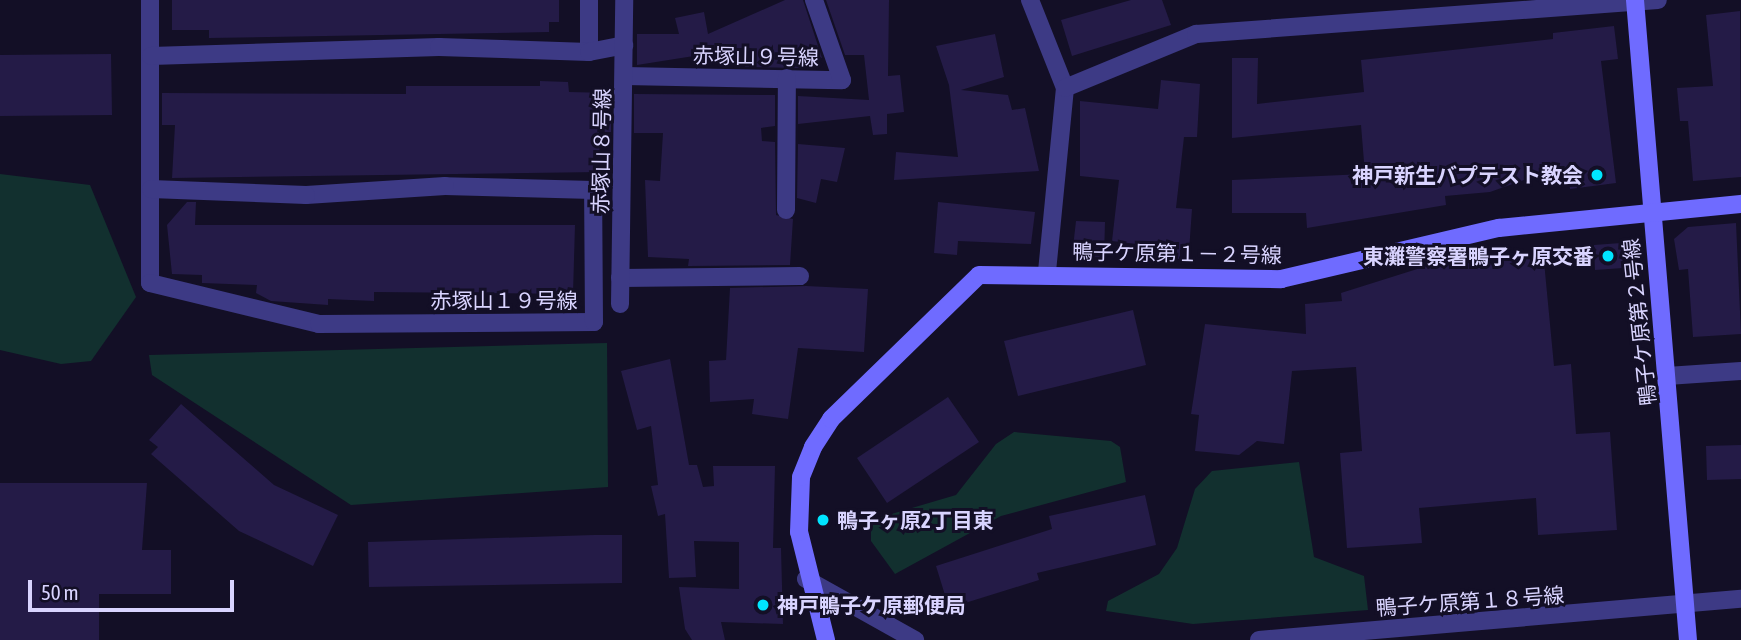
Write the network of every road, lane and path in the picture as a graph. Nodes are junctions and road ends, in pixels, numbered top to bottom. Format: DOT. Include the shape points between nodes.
graph roads {
  1 [pos="150,0"];
  2 [pos="589,0"];
  3 [pos="624,0"];
  4 [pos="814,0"];
  5 [pos="1030,0"];
  6 [pos="1658,0"];
  7 [pos="1635,1"];
  8 [pos="624,45"];
  9 [pos="589,52"];
  10 [pos="151,56"];
  11 [pos="625,76"];
  12 [pos="787,78"];
  13 [pos="1065,88"];
  14 [pos="151,189"];
  15 [pos="1741,204"];
  16 [pos="786,209"];
  17 [pos="1651,211"];
  18 [pos="1047,273"];
  19 [pos="800,276"];
  20 [pos="620,278"];
  21 [pos="620,304"];
  22 [pos="1741,371"];
  23 [pos="1667,376"];
  24 [pos="806,579"];
  25 [pos="1741,599"];
  26 [pos="1685,607"];
  27 [pos="826,640"];
  28 [pos="915,640"];
  29 [pos="1259,640"];
  30 [pos="1688,640"];
  1 -- 10 [label="street, 赤塚山１９号線"];
  2 -- 9 [label="street"];
  3 -- 8 [label="street, 赤塚山８号線"];
  4 -- 12 [label="street, 赤塚山９号線" via="842,80"];
  5 -- 13 [label="street"];
  6 -- 7 [label="street"];
  7 -- 13 [label="street" via="1196,34"];
  7 -- 17 [label="street, 鴨子ケ原第２号線"];
  8 -- 9 [label="street"];
  8 -- 11 [label="street, 赤塚山８号線"];
  9 -- 10 [label="street" via="439,47"];
  10 -- 14 [label="street, 赤塚山１９号線"];
  11 -- 12 [label="street, 赤塚山９号線"];
  11 -- 20 [label="street, 赤塚山８号線"];
  12 -- 16 [label="street"];
  13 -- 18 [label="street"];
  14 -- 14 [label="street, 赤塚山１９号線" via="150,284 319,324 594,322 593,190 445,186 306,195"];
  15 -- 17 [label="street, 鴨子ケ原第１－２号線"];
  17 -- 18 [label="street, 鴨子ケ原第１－２号線" via="1499,229 1280,279"];
  17 -- 23 [label="street, 鴨子ケ原第２号線"];
  18 -- 24 [label="street, 鴨子ケ原第１－２号線" via="979,275 831,419 801,477"];
  19 -- 20 [label="street"];
  20 -- 21 [label="street, 赤塚山８号線"];
  22 -- 23 [label="street"];
  23 -- 26 [label="street, 鴨子ケ原第２号線"];
  24 -- 27 [label="street, 鴨子ケ原第１－２号線"];
  24 -- 28 [label="street"];
  25 -- 26 [label="street, 鴨子ケ原第１８号線"];
  26 -- 29 [label="street, 鴨子ケ原第１８号線"];
  26 -- 30 [label="street, 鴨子ケ原第２号線"];
}
